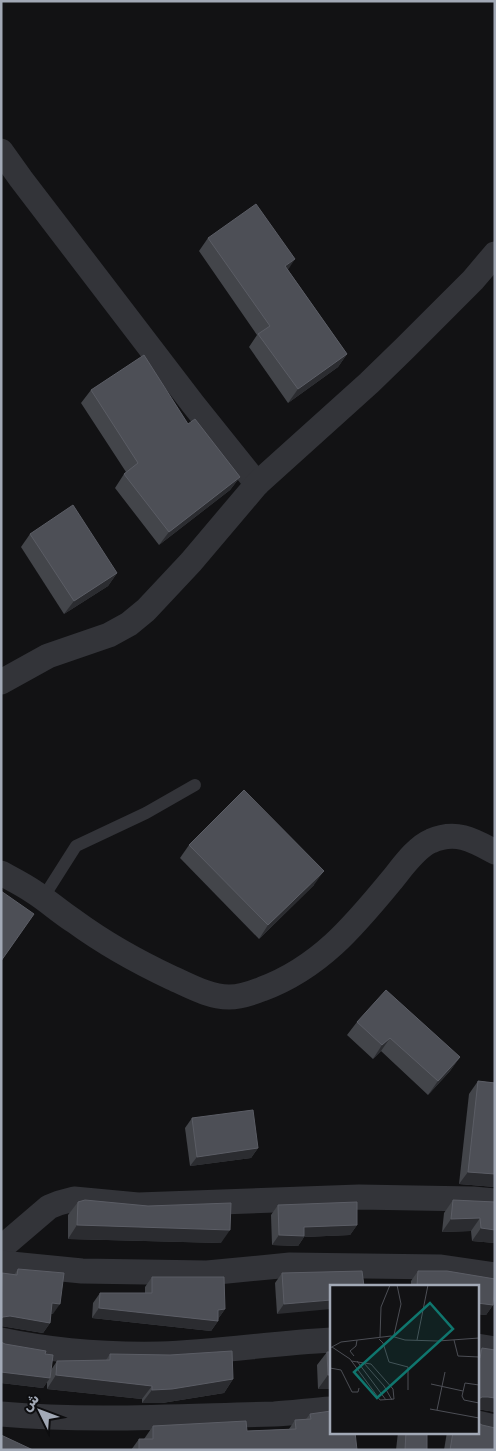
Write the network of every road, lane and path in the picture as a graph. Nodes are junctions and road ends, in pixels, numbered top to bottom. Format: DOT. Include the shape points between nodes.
graph roads {
  1 [pos="1,151"];
  2 [pos="495,254"];
  3 [pos="257,484"];
  4 [pos="1,682"];
  5 [pos="195,785"];
  6 [pos="495,852"];
  7 [pos="1,873"];
  8 [pos="43,898"];
  9 [pos="495,1201"];
  10 [pos="1,1248"];
  11 [pos="1,1263"];
  12 [pos="495,1275"];
  13 [pos="1,1340"];
  14 [pos="330,1340"];
  15 [pos="478,1346"];
  16 [pos="495,1350"];
  17 [pos="330,1409"];
  18 [pos="1,1414"];
  19 [pos="478,1423"];
  20 [pos="495,1427"];
  1 -- 3 [label="street"];
  2 -- 3 [label="street" via="404,349"];
  3 -- 4 [label="street" via="178,576 129,624 109,635 48,656"];
  5 -- 8 [label="lane" via="146,813 76,846"];
  6 -- 8 [label="street" via="457,836 429,841 412,856 342,938 314,962 269,987 229,997 192,987 116,949"];
  7 -- 8 [label="street"];
  9 -- 10 [label="street" via="359,1197 138,1205 74,1200 49,1207"];
  11 -- 12 [label="street" via="82,1271 206,1273 290,1265 441,1267"];
  13 -- 14 [label="street" via="53,1349 124,1354"];
  15 -- 16 [label="street"];
  17 -- 18 [label="street" via="161,1417"];
  19 -- 20 [label="street"];
}
